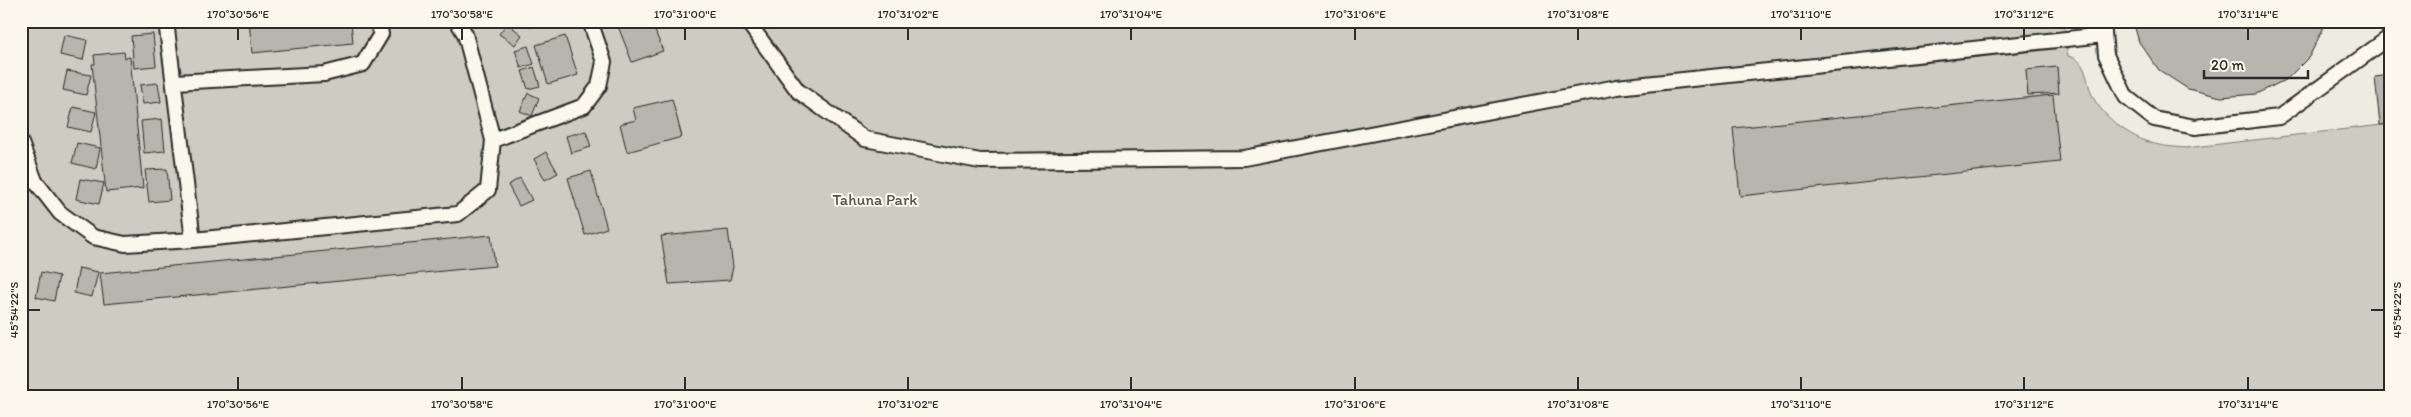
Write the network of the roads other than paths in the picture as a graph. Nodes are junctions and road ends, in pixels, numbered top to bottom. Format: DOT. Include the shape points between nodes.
graph roads {
  1 [pos="166,21"];
  2 [pos="378,21"];
  3 [pos="457,21"];
  4 [pos="590,21"];
  5 [pos="747,21"];
  6 [pos="2103,28"];
  7 [pos="2390,37"];
  8 [pos="175,82"];
  9 [pos="493,140"];
  10 [pos="21,143"];
  11 [pos="193,240"];
  1 -- 8 [label="lane"];
  2 -- 8 [label="lane" via="381,34 363,64 324,74"];
  3 -- 9 [label="lane" via="465,34"];
  4 -- 9 [label="lane" via="604,62 599,86 584,106"];
  5 -- 6 [label="lane" via="798,91 866,139 980,161 1244,158 1617,87"];
  6 -- 7 [label="lane" via="2106,55 2126,97 2154,119 2195,127 2279,117"];
  8 -- 11 [label="lane"];
  9 -- 11 [label="lane" via="488,190 458,214"];
  10 -- 11 [label="lane" via="35,181 60,213 93,237 125,244"];
}
